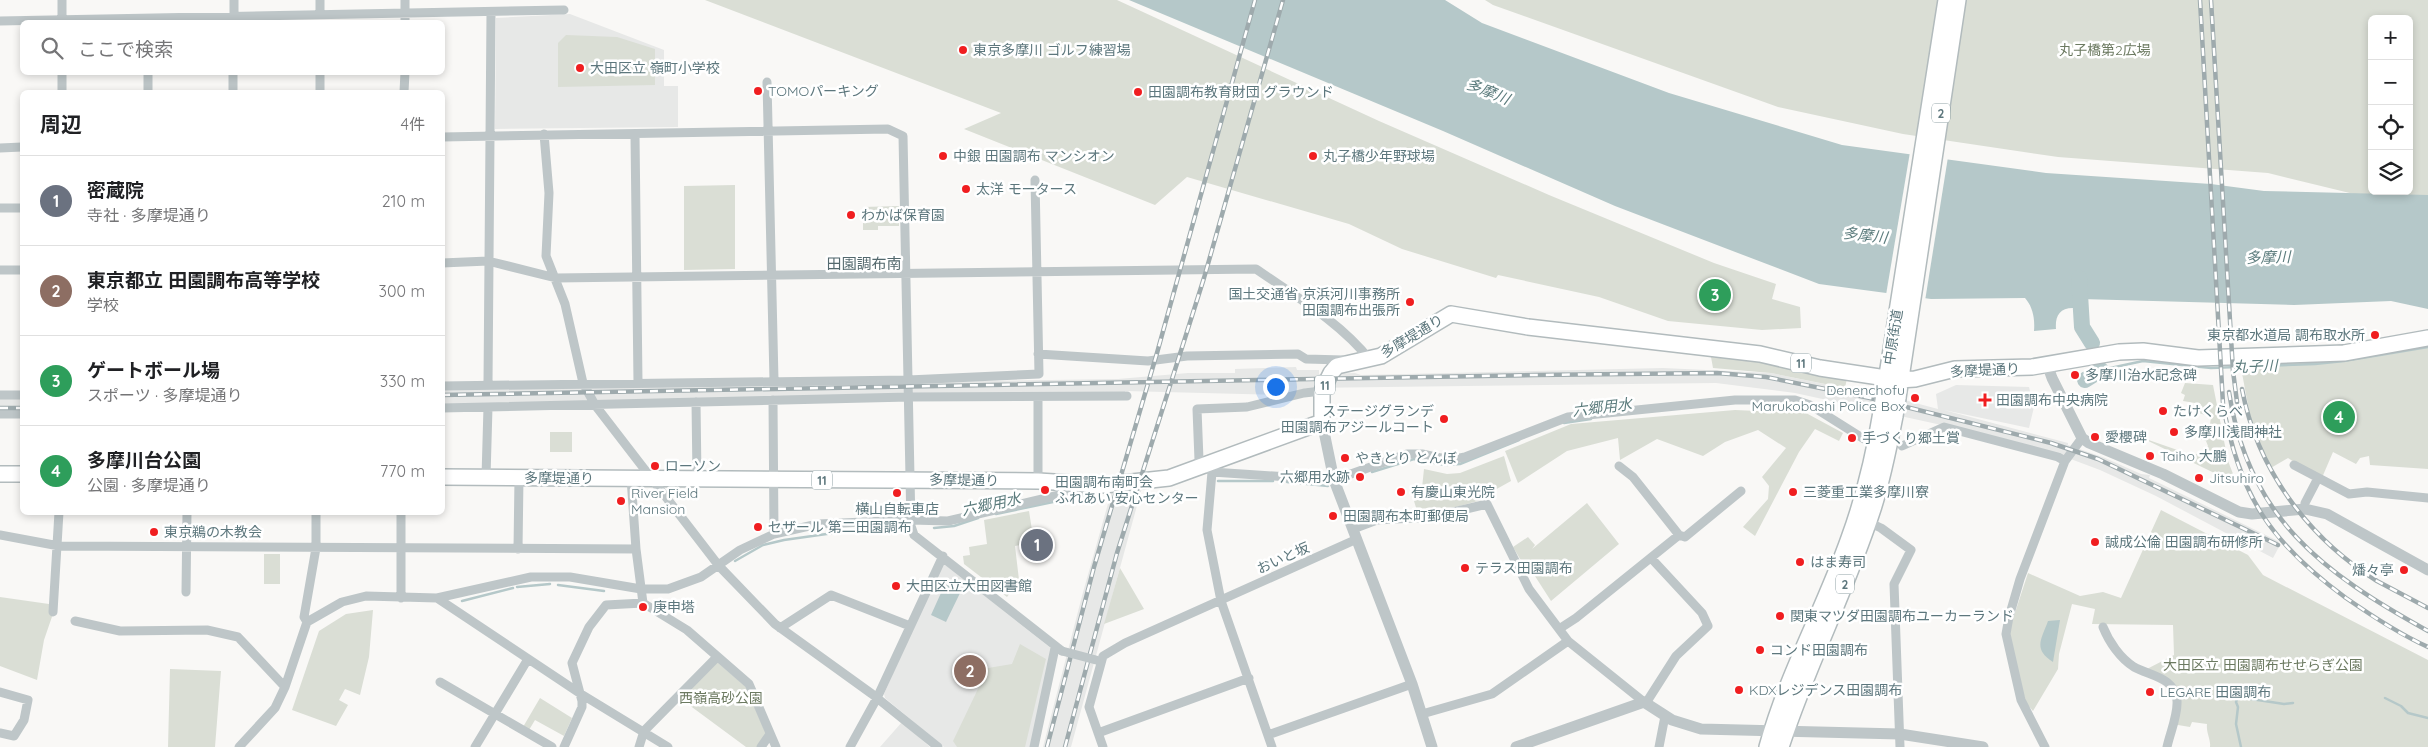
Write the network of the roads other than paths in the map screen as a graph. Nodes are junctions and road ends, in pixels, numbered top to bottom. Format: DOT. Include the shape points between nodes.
graph roads {
  1 [pos="62,0"];
  2 [pos="234,0"];
  3 [pos="320,0"];
  4 [pos="405,0"];
  5 [pos="1946,0"];
  6 [pos="1958,0"];
  7 [pos="564,10"];
  8 [pos="491,13"];
  9 [pos="320,18"];
  10 [pos="405,19"];
  11 [pos="62,20"];
  12 [pos="234,20"];
  13 [pos="0,21"];
  14 [pos="20,21"];
  15 [pos="62,75"];
  16 [pos="148,75"];
  17 [pos="233,75"];
  18 [pos="320,75"];
  19 [pos="404,75"];
  20 [pos="767,82"];
  21 [pos="62,90"];
  22 [pos="148,90"];
  23 [pos="233,90"];
  24 [pos="320,90"];
  25 [pos="404,90"];
  26 [pos="769,132"];
  27 [pos="544,134"];
  28 [pos="635,134"];
  29 [pos="491,136"];
  30 [pos="445,137"];
  31 [pos="20,147"];
  32 [pos="0,148"];
  33 [pos="1036,180"];
  34 [pos="0,208"];
  35 [pos="20,208"];
  36 [pos="488,261"];
  37 [pos="445,263"];
  38 [pos="0,270"];
  39 [pos="20,270"];
  40 [pos="1036,271"];
  41 [pos="907,273"];
  42 [pos="771,275"];
  43 [pos="638,276"];
  44 [pos="556,278"];
  45 [pos="2428,338"];
  46 [pos="1038,354"];
  47 [pos="1370,360"];
  48 [pos="1895,362"];
  49 [pos="1349,364"];
  50 [pos="2048,364"];
  51 [pos="1893,379"];
  52 [pos="774,380"];
  53 [pos="908,380"];
  54 [pos="638,382"];
  55 [pos="583,383"];
  56 [pos="488,384"];
  57 [pos="445,386"];
  58 [pos="1322,391"];
  59 [pos="0,395"];
  60 [pos="20,395"];
  61 [pos="1127,396"];
  62 [pos="909,397"];
  63 [pos="1038,397"];
  64 [pos="774,400"];
  65 [pos="696,402"];
  66 [pos="595,405"];
  67 [pos="488,407"];
  68 [pos="445,408"];
  69 [pos="0,414"];
  70 [pos="20,414"];
  71 [pos="1888,414"];
  72 [pos="1322,422"];
  73 [pos="2082,438"];
  74 [pos="1864,439"];
  75 [pos="1902,446"];
  76 [pos="2065,461"];
  77 [pos="2294,465"];
  78 [pos="1619,466"];
  79 [pos="1208,469"];
  80 [pos="0,474"];
  81 [pos="20,474"];
  82 [pos="445,477"];
  83 [pos="486,477"];
  84 [pos="519,478"];
  85 [pos="631,478"];
  86 [pos="698,478"];
  87 [pos="2318,478"];
  88 [pos="651,479"];
  89 [pos="774,480"];
  90 [pos="910,480"];
  91 [pos="1334,480"];
  92 [pos="1038,481"];
  93 [pos="1104,484"];
  94 [pos="1742,490"];
  95 [pos="2428,498"];
  96 [pos="2305,508"];
  97 [pos="59,515"];
  98 [pos="187,515"];
  99 [pos="316,515"];
  100 [pos="401,515"];
  101 [pos="911,520"];
  102 [pos="1868,522"];
  103 [pos="774,534"];
  104 [pos="1355,534"];
  105 [pos="1679,534"];
  106 [pos="0,535"];
  107 [pos="59,546"];
  108 [pos="186,548"];
  109 [pos="316,548"];
  110 [pos="401,548"];
  111 [pos="518,548"];
  112 [pos="636,549"];
  113 [pos="942,556"];
  114 [pos="1651,558"];
  115 [pos="719,566"];
  116 [pos="2428,570"];
  117 [pos="642,589"];
  118 [pos="186,592"];
  119 [pos="401,598"];
  120 [pos="437,598"];
  121 [pos="1221,601"];
  122 [pos="643,603"];
  123 [pos="53,612"];
  124 [pos="75,621"];
  125 [pos="307,622"];
  126 [pos="910,626"];
  127 [pos="2103,627"];
  128 [pos="780,628"];
  129 [pos="1559,629"];
  130 [pos="1568,641"];
  131 [pos="1058,649"];
  132 [pos="717,657"];
  133 [pos="528,659"];
  134 [pos="1099,661"];
  135 [pos="1249,678"];
  136 [pos="440,682"];
  137 [pos="1412,684"];
  138 [pos="285,686"];
  139 [pos="0,692"];
  140 [pos="581,694"];
  141 [pos="877,698"];
  142 [pos="1645,703"];
  143 [pos="1422,714"];
  144 [pos="494,715"];
  145 [pos="1665,716"];
  146 [pos="1779,731"];
  147 [pos="644,732"];
  148 [pos="0,733"];
  149 [pos="1098,733"];
  150 [pos="770,734"];
  151 [pos="1900,734"];
  152 [pos="1268,735"];
  153 [pos="239,747"];
  154 [pos="475,747"];
  155 [pos="552,747"];
  156 [pos="564,747"];
  157 [pos="640,747"];
  158 [pos="668,747"];
  159 [pos="761,747"];
  160 [pos="776,747"];
  161 [pos="850,747"];
  162 [pos="938,747"];
  163 [pos="1034,747"];
  164 [pos="1103,747"];
  165 [pos="1272,747"];
  166 [pos="1432,747"];
  167 [pos="1516,747"];
  168 [pos="1659,747"];
  169 [pos="1767,747"];
  170 [pos="1781,747"];
  171 [pos="1900,747"];
  172 [pos="1983,747"];
  173 [pos="2045,747"];
  174 [pos="2167,747"];
  1 -- 11 [label="street"];
  2 -- 12 [label="street"];
  3 -- 9 [label="street"];
  4 -- 10 [label="street"];
  5 -- 48 [label="main road, 中原街道 / 2"];
  6 -- 48 [label="main road, 中原街道 / 2"];
  7 -- 8 [label="street"];
  8 -- 10 [label="street"];
  8 -- 29 [label="street"];
  9 -- 10 [label="street"];
  9 -- 12 [label="street"];
  13 -- 14 [label="street"];
  15 -- 21 [label="street"];
  16 -- 22 [label="street"];
  17 -- 23 [label="street"];
  18 -- 24 [label="street"];
  19 -- 25 [label="street"];
  20 -- 26 [label="street"];
  26 -- 28 [label="street"];
  26 -- 41 [label="street" via="888,129 901,134 904,139"];
  26 -- 42 [label="street"];
  27 -- 28 [label="street"];
  27 -- 29 [label="street"];
  27 -- 44 [label="street" via="549,193 546,256"];
  28 -- 43 [label="street"];
  29 -- 30 [label="street"];
  29 -- 36 [label="street"];
  31 -- 32 [label="street"];
  33 -- 40 [label="street"];
  34 -- 35 [label="street"];
  36 -- 37 [label="street"];
  36 -- 44 [label="street"];
  36 -- 56 [label="street"];
  38 -- 39 [label="street"];
  40 -- 41 [label="street"];
  40 -- 46 [label="street"];
  40 -- 47 [label="street" via="1256,269 1318,312"];
  41 -- 42 [label="street"];
  41 -- 53 [label="street"];
  42 -- 43 [label="street"];
  42 -- 52 [label="street"];
  43 -- 44 [label="street"];
  43 -- 54 [label="street"];
  44 -- 55 [label="street"];
  45 -- 50 [label="main road, 多摩堤通り / 11" via="2344,353 2198,358 2131,351"];
  46 -- 49 [label="street" via="1148,360 1298,354 1306,360 1346,360"];
  46 -- 53 [label="street" via="1039,374"];
  47 -- 49 [label="main road, 多摩堤通り / 11"];
  47 -- 51 [label="main road, 多摩堤通り / 11" via="1451,314 1528,327 1760,354 1820,368"];
  48 -- 51 [label="main road, 中原街道 / 2"];
  49 -- 58 [label="main road, 多摩堤通り / 11" via="1337,366"];
  50 -- 51 [label="main road, 多摩堤通り / 11" via="2026,368 1955,369 1915,379"];
  50 -- 73 [label="street"];
  51 -- 71 [label="main road, 中原街道 / 2, bridge"];
  52 -- 53 [label="street"];
  52 -- 54 [label="street"];
  53 -- 62 [label="street"];
  54 -- 55 [label="street"];
  55 -- 56 [label="street"];
  55 -- 66 [label="street"];
  56 -- 57 [label="street"];
  58 -- 72 [label="main road, 多摩堤通り / 11"];
  58 -- 79 [label="street" via="1247,407 1197,409 1199,460"];
  59 -- 60 [label="street"];
  61 -- 63 [label="street"];
  62 -- 63 [label="street"];
  62 -- 64 [label="street"];
  62 -- 90 [label="street"];
  63 -- 92 [label="street"];
  64 -- 65 [label="street"];
  64 -- 89 [label="street"];
  65 -- 66 [label="street"];
  65 -- 86 [label="street"];
  66 -- 67 [label="street"];
  66 -- 88 [label="street"];
  67 -- 68 [label="street"];
  67 -- 83 [label="street"];
  69 -- 70 [label="street"];
  71 -- 102 [label="main road, 中原街道 / 2" via="1885,466"];
  71 -- 146 [label="main road, 中原街道 / 2" via="1850,536 1792,672"];
  72 -- 79 [label="main road, 多摩堤通り / 11"];
  72 -- 91 [label="street"];
  73 -- 76 [label="street"];
  73 -- 96 [label="street" via="2239,512 2252,514"];
  74 -- 91 [label="street" via="1810,404 1795,400 1735,400 1568,417 1465,457 1450,460 1407,454"];
  75 -- 76 [label="street" via="1944,427"];
  76 -- 173 [label="street" via="2020,579 2006,634 2022,700"];
  77 -- 87 [label="street"];
  78 -- 105 [label="street"];
  79 -- 91 [label="street"];
  79 -- 93 [label="main road, 多摩堤通り / 11" via="1169,478"];
  79 -- 121 [label="street" via="1207,530"];
  80 -- 81 [label="main road"];
  82 -- 83 [label="main road, 多摩堤通り / 11"];
  83 -- 84 [label="main road, 多摩堤通り / 11"];
  84 -- 85 [label="main road, 多摩堤通り / 11"];
  84 -- 111 [label="street"];
  85 -- 88 [label="main road, 多摩堤通り / 11"];
  85 -- 112 [label="street"];
  86 -- 88 [label="main road, 多摩堤通り / 11"];
  86 -- 89 [label="main road, 多摩堤通り / 11"];
  87 -- 95 [label="street" via="2348,494 2367,492"];
  87 -- 96 [label="street"];
  88 -- 115 [label="street"];
  89 -- 90 [label="main road, 多摩堤通り / 11"];
  89 -- 103 [label="street"];
  90 -- 92 [label="main road, 多摩堤通り / 11"];
  90 -- 101 [label="street"];
  91 -- 104 [label="street"];
  92 -- 93 [label="main road, 多摩堤通り / 11"];
  93 -- 101 [label="street" via="948,521"];
  94 -- 105 [label="street" via="1685,537"];
  96 -- 116 [label="street" via="2327,514"];
  97 -- 107 [label="street"];
  98 -- 108 [label="street"];
  99 -- 109 [label="street"];
  100 -- 110 [label="street"];
  101 -- 103 [label="street" via="818,524"];
  101 -- 113 [label="street" via="914,535"];
  102 -- 146 [label="main road, 中原街道 / 2" via="1846,582"];
  102 -- 151 [label="street" via="1911,550 1894,584"];
  103 -- 115 [label="street" via="740,550"];
  104 -- 121 [label="street, おいと坂"];
  104 -- 129 [label="street, おいと坂" via="1377,520 1432,517 1487,504 1529,589"];
  104 -- 137 [label="street"];
  105 -- 114 [label="street"];
  106 -- 107 [label="street"];
  107 -- 108 [label="street"];
  107 -- 123 [label="street"];
  108 -- 109 [label="street"];
  108 -- 118 [label="street"];
  109 -- 110 [label="street"];
  109 -- 125 [label="street" via="304,617"];
  110 -- 111 [label="street"];
  110 -- 119 [label="street"];
  111 -- 112 [label="street"];
  112 -- 117 [label="street"];
  113 -- 126 [label="street"];
  113 -- 131 [label="street"];
  114 -- 129 [label="street"];
  114 -- 142 [label="street" via="1702,614 1708,626 1676,656"];
  115 -- 117 [label="street" via="701,577 668,589"];
  115 -- 128 [label="street"];
  117 -- 120 [label="street" via="570,577 531,577"];
  117 -- 122 [label="street"];
  119 -- 120 [label="street"];
  119 -- 125 [label="street" via="366,596 342,602"];
  120 -- 133 [label="street"];
  121 -- 134 [label="street, おいと坂" via="1125,643"];
  121 -- 135 [label="street"];
  122 -- 132 [label="street" via="687,630"];
  122 -- 140 [label="street" via="606,605 589,627 572,664"];
  124 -- 138 [label="street" via="120,631 207,630 238,637"];
  125 -- 138 [label="street"];
  126 -- 128 [label="street" via="831,595"];
  126 -- 141 [label="street"];
  127 -- 174 [label="street" via="2115,648 2133,667 2162,677 2174,692 2176,708"];
  128 -- 141 [label="street"];
  129 -- 130 [label="street"];
  130 -- 142 [label="street"];
  130 -- 143 [label="street" via="1492,694"];
  131 -- 134 [label="street, bridge"];
  131 -- 163 [label="street"];
  132 -- 147 [label="street"];
  132 -- 150 [label="street" via="749,684"];
  133 -- 140 [label="street"];
  133 -- 144 [label="street"];
  134 -- 149 [label="street" via="1089,707"];
  135 -- 149 [label="street"];
  135 -- 152 [label="street"];
  136 -- 144 [label="street"];
  137 -- 143 [label="street"];
  137 -- 152 [label="street"];
  138 -- 153 [label="street" via="275,708"];
  139 -- 148 [label="street" via="28,700 24,720 14,736"];
  140 -- 147 [label="street"];
  140 -- 156 [label="street" via="582,707"];
  141 -- 161 [label="street"];
  141 -- 162 [label="street"];
  142 -- 145 [label="street"];
  142 -- 167 [label="street"];
  143 -- 166 [label="street"];
  144 -- 154 [label="street"];
  144 -- 155 [label="street"];
  145 -- 146 [label="street" via="1701,729"];
  145 -- 168 [label="street"];
  146 -- 151 [label="street"];
  146 -- 169 [label="main road, 中原街道 / 2"];
  146 -- 170 [label="main road, 中原街道 / 2"];
  147 -- 157 [label="street"];
  147 -- 158 [label="street"];
  149 -- 164 [label="street"];
  150 -- 159 [label="street"];
  150 -- 160 [label="street"];
  151 -- 171 [label="street"];
  151 -- 172 [label="street"];
  152 -- 165 [label="street"];
}
